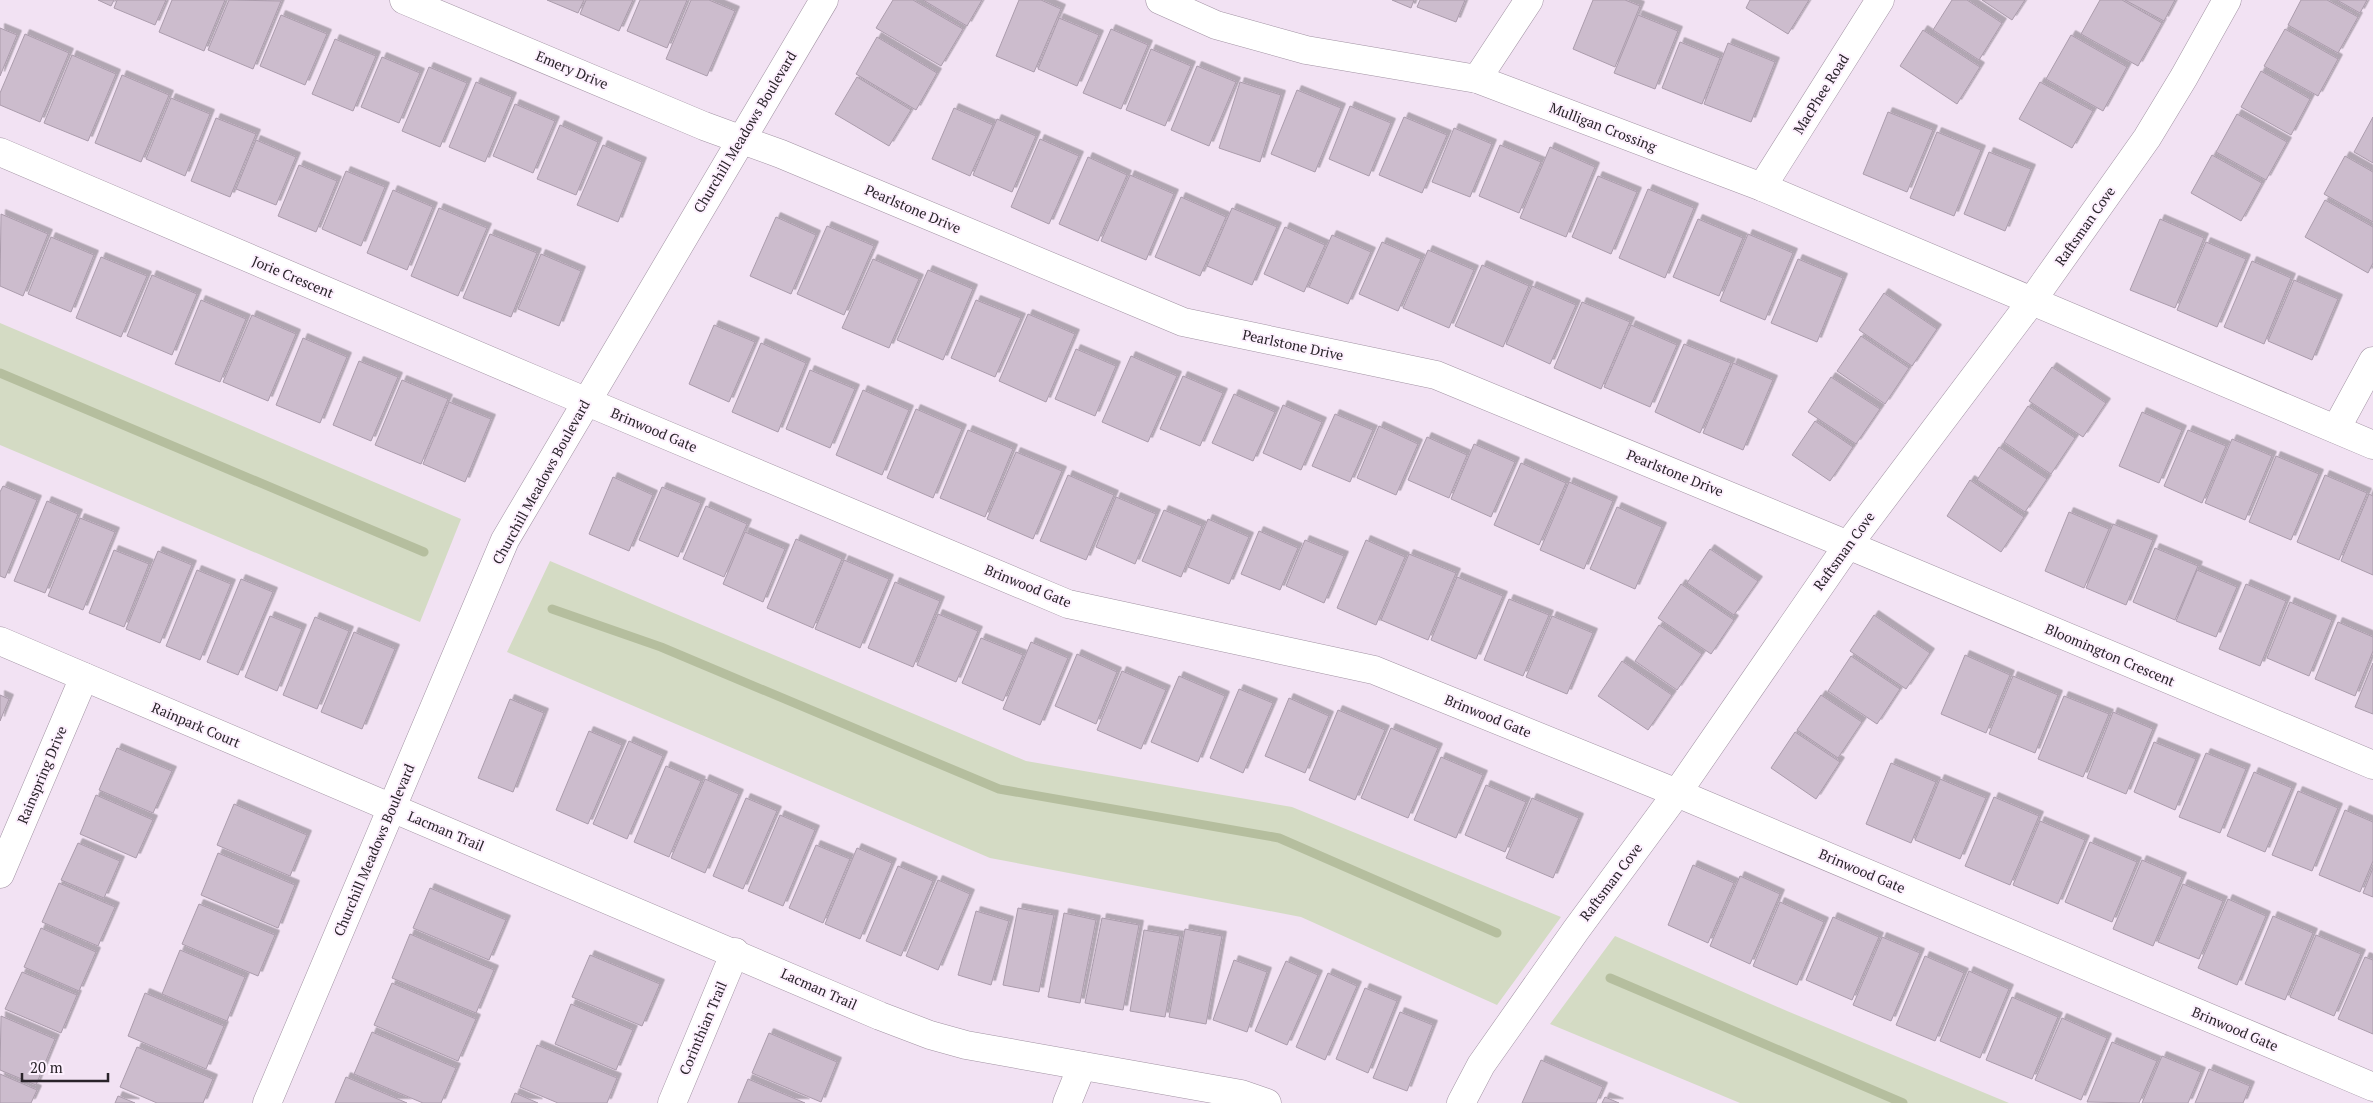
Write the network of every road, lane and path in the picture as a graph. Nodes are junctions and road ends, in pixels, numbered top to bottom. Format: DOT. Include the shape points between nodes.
graph roads {
  1 [pos="404,0"];
  2 [pos="824,0"];
  3 [pos="1160,0"];
  4 [pos="1529,0"];
  5 [pos="1880,0"];
  6 [pos="2227,0"];
  7 [pos="1477,80"];
  8 [pos="740,139"];
  9 [pos="0,152"];
  10 [pos="1762,187"];
  11 [pos="2031,302"];
  12 [pos="2373,361"];
  13 [pos="585,402"];
  14 [pos="2336,429"];
  15 [pos="2373,445"];
  16 [pos="1848,544"];
  17 [pos="0,641"];
  18 [pos="84,677"];
  19 [pos="2373,765"];
  20 [pos="1677,793"];
  21 [pos="392,808"];
  22 [pos="0,874"];
  23 [pos="735,952"];
  24 [pos="1082,1066"];
  25 [pos="2373,1087"];
  26 [pos="267,1103"];
  27 [pos="672,1103"];
  28 [pos="1067,1103"];
  29 [pos="1267,1103"];
  30 [pos="1461,1103"];
  1 -- 8 [label="street, Emery Drive"];
  2 -- 8 [label="street, Churchill Meadows Boulevard"];
  3 -- 7 [label="street, Mulligan Crossing" via="1216,25 1306,50"];
  4 -- 7 [label="street"];
  5 -- 10 [label="street, MacPhee Road"];
  6 -- 11 [label="street, Raftsman Cove" via="2147,138"];
  7 -- 10 [label="street, Mulligan Crossing"];
  8 -- 13 [label="street, Churchill Meadows Boulevard"];
  8 -- 16 [label="street, Pearlstone Drive" via="1182,322 1436,375"];
  9 -- 13 [label="street, Jorie Crescent"];
  10 -- 11 [label="street, Mulligan Crossing"];
  11 -- 14 [label="street"];
  11 -- 16 [label="street, Raftsman Cove"];
  12 -- 14 [label="street"];
  13 -- 20 [label="street, Brinwood Gate" via="1068,604 1374,670"];
  13 -- 21 [label="street, Churchill Meadows Boulevard" via="504,540"];
  14 -- 15 [label="street"];
  16 -- 19 [label="street, Bloomington Crescent"];
  16 -- 20 [label="street, Raftsman Cove"];
  17 -- 18 [label="street, Rainpark Court"];
  18 -- 21 [label="street, Rainpark Court"];
  18 -- 22 [label="street, Rainspring Drive"];
  20 -- 25 [label="street, Brinwood Gate"];
  20 -- 30 [label="street, Raftsman Cove" via="1576,930 1482,1065"];
  21 -- 23 [label="street, Lacman Trail"];
  21 -- 26 [label="street, Churchill Meadows Boulevard"];
  23 -- 24 [label="street, Lacman Trail" via="880,1016 930,1034 966,1045"];
  23 -- 27 [label="street, Corinthian Trail"];
  24 -- 28 [label="street"];
  24 -- 29 [label="street, Lacman Trail" via="1241,1094"];
}
